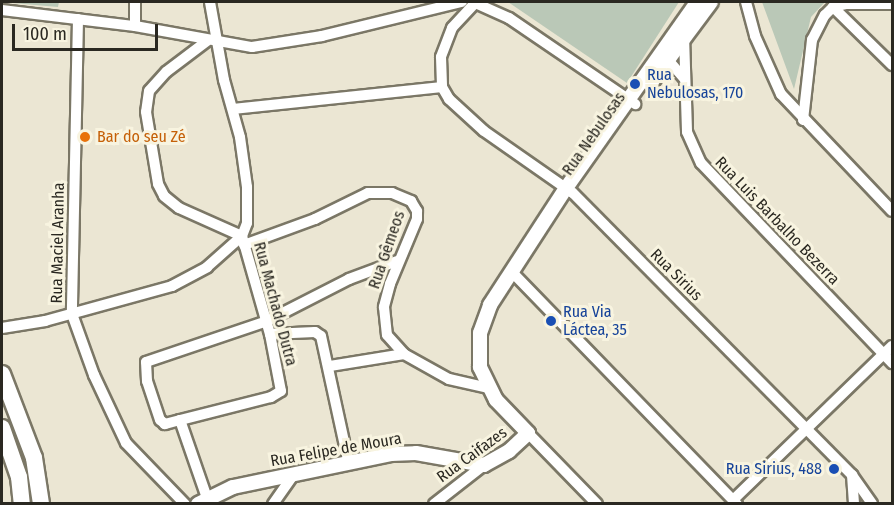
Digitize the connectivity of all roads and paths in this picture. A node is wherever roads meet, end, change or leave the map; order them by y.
1 (135, 2) edge
2 (210, 2) edge
3 (462, 2) edge
4 (475, 2) edge
5 (697, 2) edge
6 (711, 2) edge
7 (746, 2) edge
8 (892, 4) edge
9 (833, 7) junction
10 (2, 10) edge
11 (78, 19) junction
12 (135, 27) junction
13 (680, 31) junction
14 (212, 42) junction
15 (664, 55) junction
16 (892, 65) edge
17 (685, 79) junction
18 (442, 87) junction
19 (632, 101) junction
20 (233, 109) junction
21 (803, 120) junction
22 (569, 190) junction
23 (892, 211) edge
24 (243, 241) junction
25 (397, 261) junction
26 (514, 273) junction
27 (72, 314) junction
28 (267, 321) junction
29 (2, 328) edge
30 (270, 334) junction
31 (888, 350) edge
32 (404, 354) junction
33 (892, 363) edge
34 (330, 366) junction
35 (2, 374) edge
36 (489, 388) junction
37 (180, 420) junction
38 (2, 428) edge
39 (807, 429) junction
40 (528, 433) junction
41 (349, 464) junction
42 (484, 465) junction
43 (293, 475) junction
44 (852, 475) junction
45 (203, 501) edge
46 (735, 501) edge
47 (22, 504) edge
48 (41, 504) edge
49 (185, 504) edge
50 (273, 504) edge
51 (434, 504) edge
52 (597, 504) edge
53 (854, 504) edge
54 (872, 504) edge

1 - 12 street
2 - 14 street
3 - 14 street
4 - 18 street
4 - 19 street
5 - 13 street, Rua Nebulosas
6 - 13 street, Rua Nebulosas
7 - 21 street
8 - 9 street
9 - 16 street
9 - 21 street
10 - 11 street
11 - 12 street
11 - 27 street, Rua Maciel Aranha
12 - 14 street
13 - 15 street, Rua Nebulosas
13 - 17 street, Rua Luis Barbalho Bezerra
14 - 20 street
14 - 24 street, Rua Machado Dutra
15 - 17 street
15 - 19 street, Rua Nebulosas
17 - 31 street, Rua Luis Barbalho Bezerra
18 - 20 street
18 - 22 street, Rua Sirius
19 - 22 street, Rua Nebulosas
20 - 24 street
21 - 23 street
22 - 26 street, Rua Nebulosas
22 - 39 street, Rua Sirius
24 - 25 street, Rua Gêmeos
24 - 27 street
24 - 28 street, Rua Machado Dutra
25 - 28 street
25 - 32 street, Rua Gêmeos
26 - 36 street, Rua Nebulosas
26 - 46 street
27 - 29 street
27 - 49 street, Rua Maciel Aranha
28 - 30 street, Rua Machado Dutra
28 - 37 street
30 - 34 street
30 - 37 street, Rua Machado Dutra
31 - 33 street, Rua Luis Barbalho Bezerra
31 - 39 street
32 - 34 street
32 - 36 street, Rua Gêmeos
34 - 41 street
35 - 48 main road
36 - 40 street, Rua Nebulosas
37 - 45 street
38 - 47 main road
39 - 44 street, Rua Sirius
39 - 46 street
40 - 42 street, Rua Caifazes
40 - 52 street, Rua Nebulosas
41 - 42 street, Rua Felipe de Moura
41 - 43 street, Rua Felipe de Moura
42 - 51 street, Rua Caifazes
43 - 45 street, Rua Felipe de Moura
43 - 50 street
44 - 53 street
44 - 54 street, Rua Sirius

